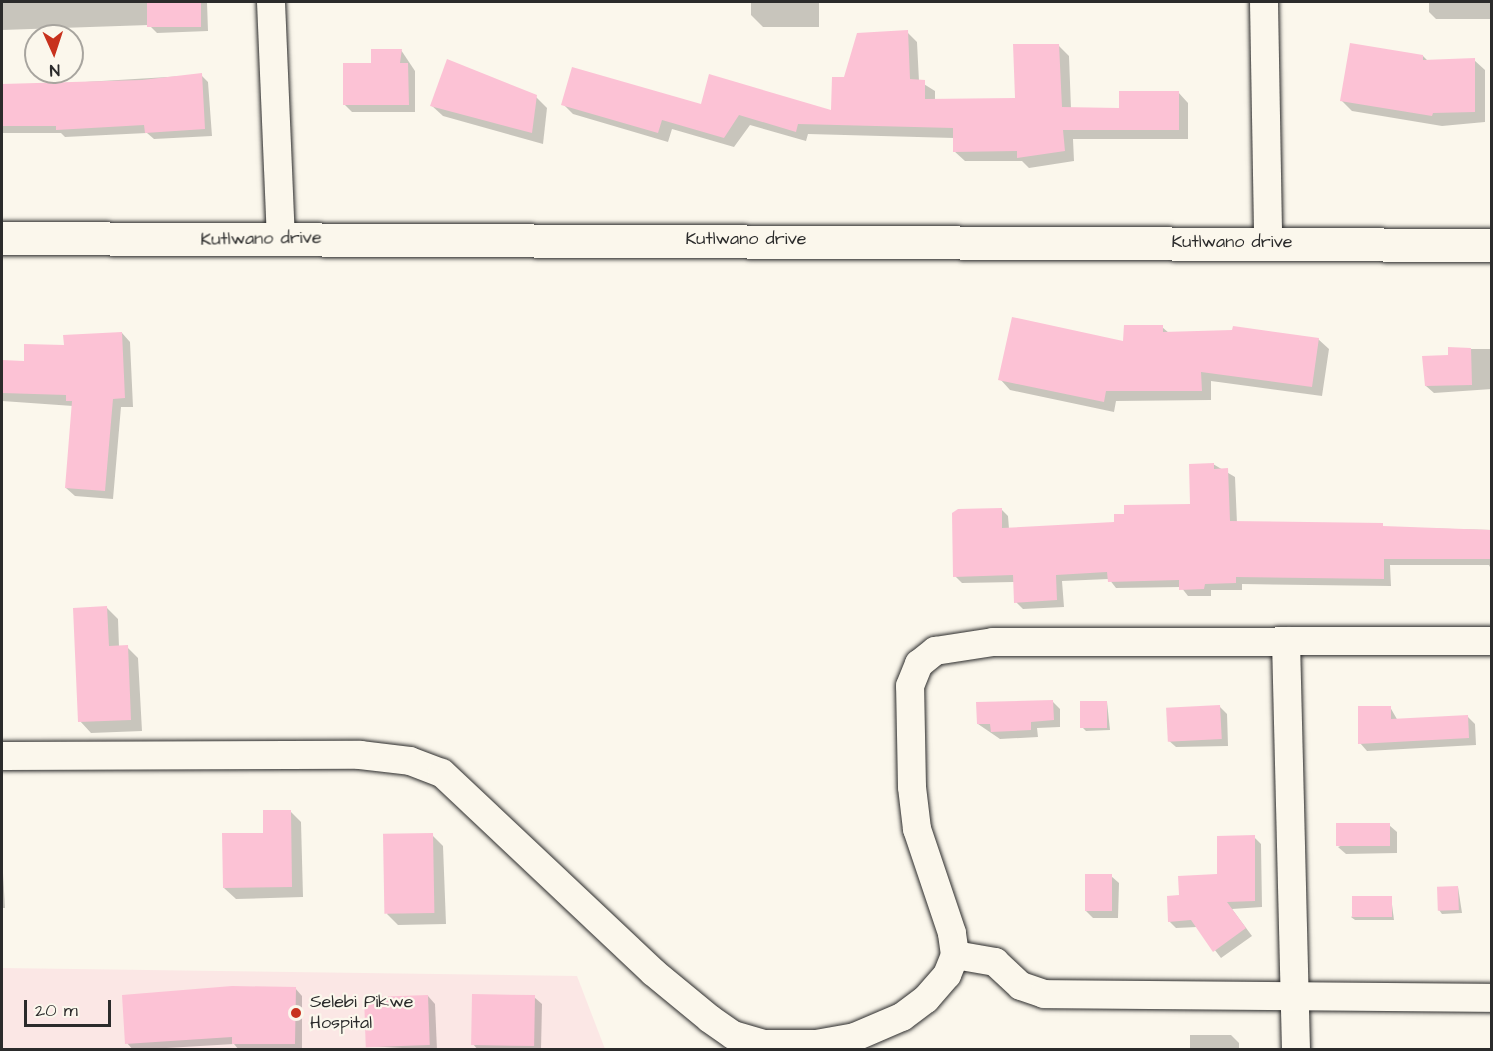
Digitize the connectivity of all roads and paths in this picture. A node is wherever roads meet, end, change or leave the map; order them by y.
1 (271, 2) edge
2 (1264, 2) edge
3 (2, 238) edge
4 (281, 239) junction
5 (1268, 242) junction
6 (1491, 245) edge
7 (1286, 641) junction
8 (1491, 641) edge
9 (2, 756) edge
10 (955, 955) junction
11 (1296, 994) junction
12 (1491, 998) edge
13 (1296, 1050) edge

1 - 4 street
2 - 5 street
3 - 4 street, Kutlwano drive
4 - 5 street, Kutlwano drive
5 - 6 street, Kutlwano drive
7 - 8 street
7 - 10 street
7 - 11 street
9 - 10 street
10 - 11 street
11 - 12 street
11 - 13 street

